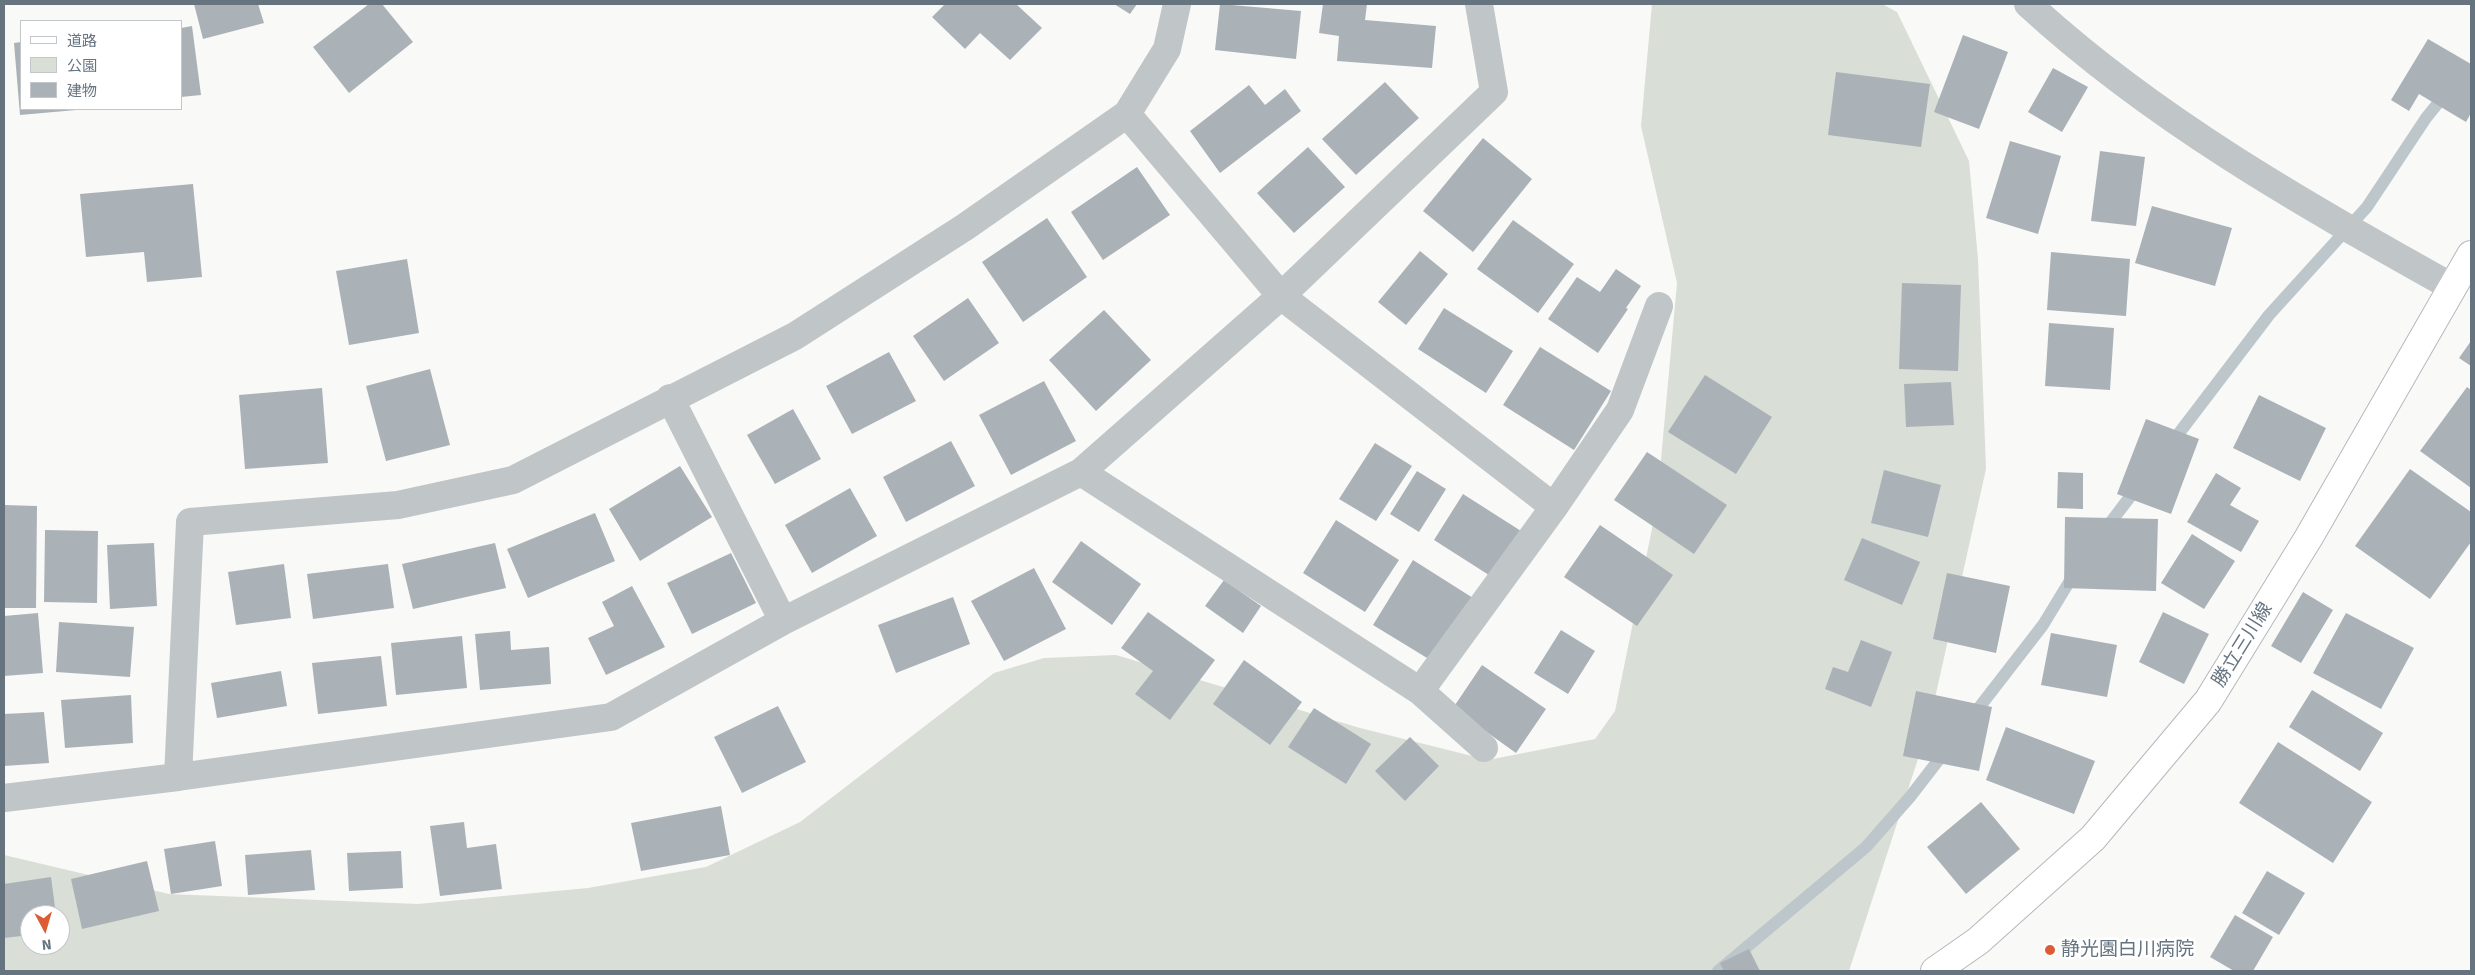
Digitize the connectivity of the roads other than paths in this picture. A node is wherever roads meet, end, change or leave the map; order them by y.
1 (1176, 4) edge
2 (1479, 4) edge
3 (2028, 4) edge
4 (1127, 114) junction
5 (2471, 255) edge
6 (2452, 287) junction
7 (1281, 296) junction
8 (1659, 306) dead end
9 (670, 398) junction
10 (1081, 472) junction
11 (1554, 507) junction
12 (783, 621) junction
13 (1420, 690) junction
14 (1484, 748) dead end
15 (178, 777) junction
16 (4, 798) edge
17 (1935, 971) edge

1 - 4 street
2 - 7 street
3 - 6 street
4 - 7 street
4 - 9 street
5 - 6 main road, 勝立三川線
6 - 17 main road, 勝立三川線
7 - 10 street
7 - 11 street
8 - 11 street
9 - 12 street
9 - 15 street
10 - 12 street
10 - 13 street
11 - 13 street
12 - 15 street
13 - 14 street
15 - 16 street

